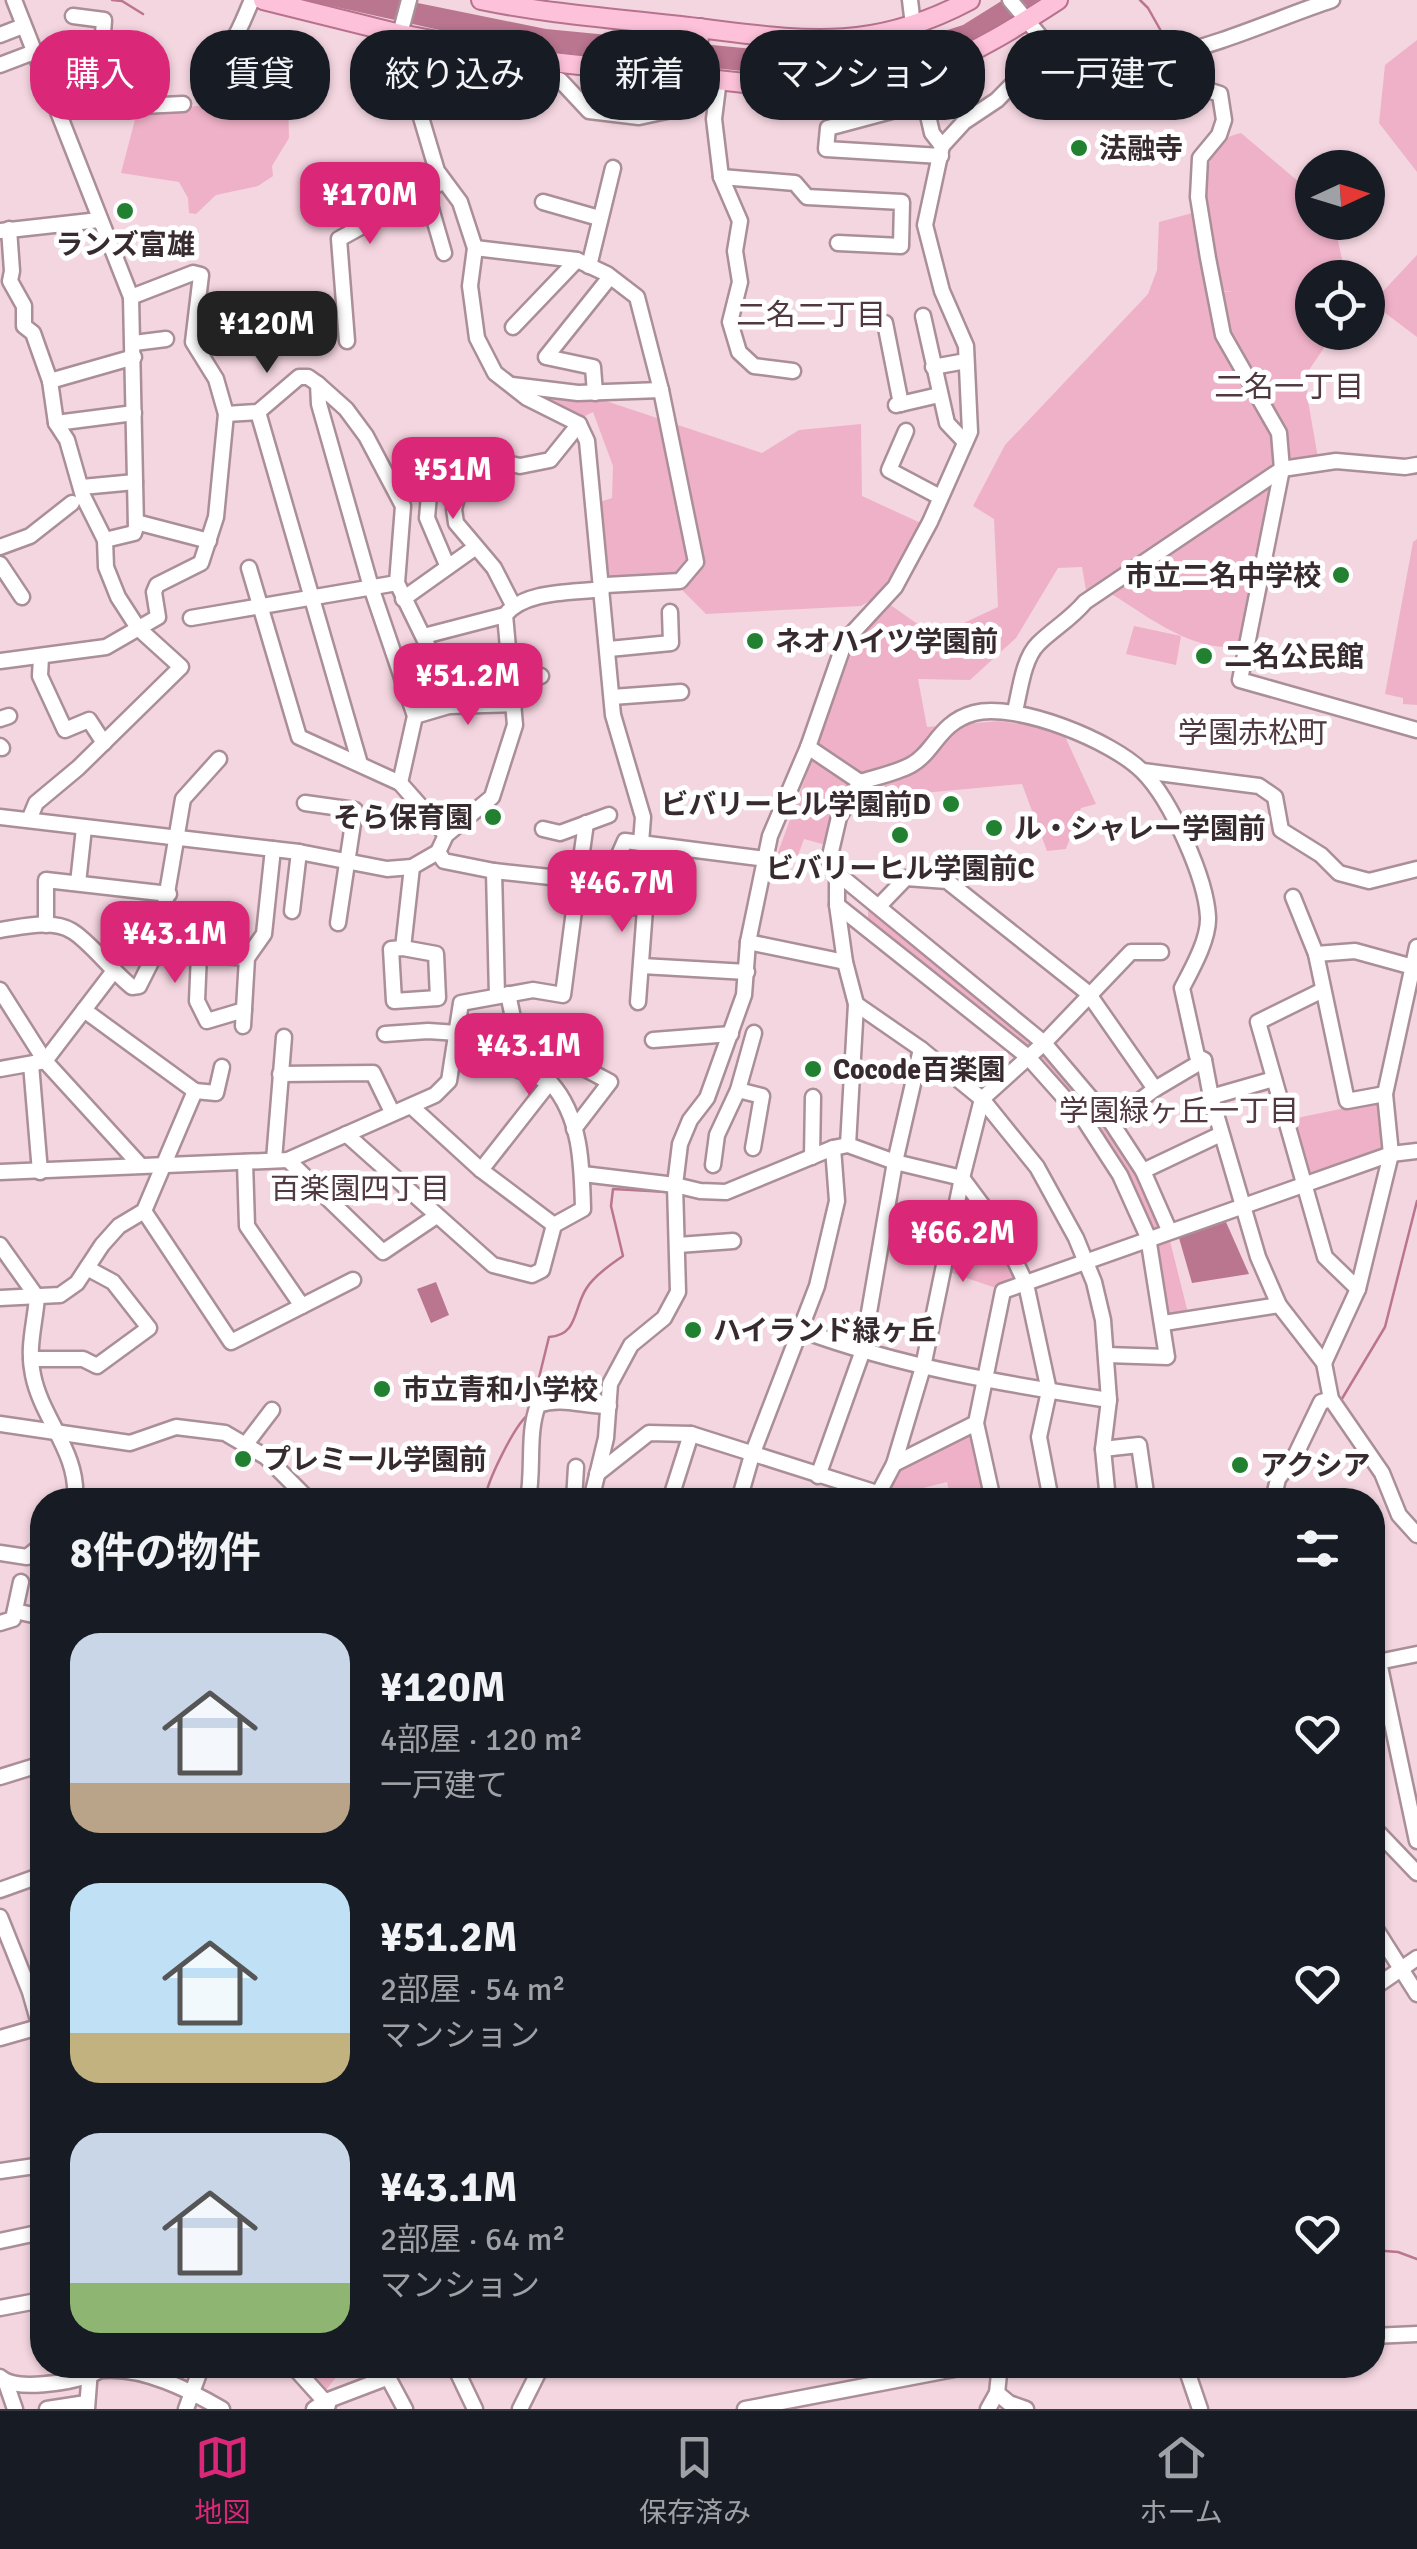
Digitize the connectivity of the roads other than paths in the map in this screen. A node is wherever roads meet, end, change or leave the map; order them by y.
1 (14, 0) edge
2 (252, 0) edge
3 (263, 0) edge
4 (409, 0) edge
5 (481, 0) edge
6 (910, 0) edge
7 (970, 0) edge
8 (1010, 0) edge
9 (1058, 0) edge
10 (1332, 0) edge
11 (73, 16) dead end
12 (1024, 19) junction
13 (23, 26) junction
14 (914, 26) junction
15 (402, 27) junction
16 (700, 28) joint
17 (103, 30) edge
18 (239, 30) edge
19 (402, 30) edge
20 (1034, 30) edge
21 (0, 35) edge
22 (1215, 40) edge
23 (30, 43) edge
24 (985, 44) edge
25 (30, 54) edge
26 (0, 65) edge
27 (580, 65) edge
28 (560, 80) edge
29 (1005, 92) edge
30 (1215, 92) edge
31 (580, 101) edge
32 (183, 104) dead end
33 (170, 105) edge
34 (61, 120) edge
35 (422, 120) edge
36 (714, 120) edge
37 (858, 120) edge
38 (929, 120) edge
39 (942, 151) junction
40 (613, 168) dead end
41 (721, 177) junction
42 (444, 180) junction
43 (426, 191) junction
44 (543, 202) dead end
45 (600, 218) junction
46 (99, 220) junction
47 (5, 230) edge
48 (838, 244) dead end
49 (476, 248) junction
50 (444, 253) dead end
51 (583, 263) junction
52 (610, 276) junction
53 (132, 297) junction
54 (923, 316) dead end
55 (885, 323) dead end
56 (513, 327) dead end
57 (166, 339) dead end
58 (347, 341) dead end
59 (134, 350) junction
60 (966, 362) junction
61 (933, 367) junction
62 (792, 371) dead end
63 (50, 380) junction
64 (318, 384) junction
65 (508, 384) junction
66 (661, 390) junction
67 (595, 394) junction
68 (939, 395) junction
69 (258, 412) junction
70 (134, 413) junction
71 (226, 414) junction
72 (56, 423) junction
73 (579, 424) junction
74 (906, 432) dead end
75 (965, 442) junction
76 (1417, 464) edge
77 (1282, 469) junction
78 (135, 482) junction
79 (461, 482) junction
80 (405, 483) dead end
81 (430, 484) junction
82 (82, 487) junction
83 (940, 497) junction
84 (72, 503) dead end
85 (136, 522) junction
86 (104, 540) junction
87 (209, 541) junction
88 (0, 546) edge
89 (476, 547) junction
90 (0, 564) edge
91 (447, 565) junction
92 (248, 568) dead end
93 (398, 583) junction
94 (371, 587) junction
95 (602, 589) junction
96 (22, 597) dead end
97 (312, 597) junction
98 (402, 599) junction
99 (258, 606) junction
100 (509, 610) junction
101 (670, 612) dead end
102 (191, 618) dead end
103 (138, 628) junction
104 (424, 636) junction
105 (609, 650) junction
106 (41, 657) junction
107 (0, 661) edge
108 (541, 676) dead end
109 (512, 680) junction
110 (681, 692) dead end
111 (612, 698) junction
112 (515, 704) junction
113 (450, 706) junction
114 (1015, 711) junction
115 (415, 716) junction
116 (1417, 730) edge
117 (104, 743) junction
118 (808, 747) junction
119 (219, 759) dead end
120 (360, 764) junction
121 (1143, 771) junction
122 (400, 782) junction
123 (860, 782) junction
124 (305, 803) dead end
125 (609, 814) dead end
126 (0, 817) edge
127 (30, 820) junction
128 (586, 823) junction
129 (84, 828) junction
130 (543, 829) dead end
131 (446, 834) junction
132 (174, 836) junction
133 (641, 843) junction
134 (274, 849) junction
135 (299, 852) junction
136 (438, 852) junction
137 (766, 859) junction
138 (349, 860) junction
139 (412, 867) junction
140 (1417, 869) edge
141 (494, 871) junction
142 (836, 874) junction
143 (578, 880) junction
144 (78, 882) junction
145 (606, 884) junction
146 (169, 894) junction
147 (1293, 897) dead end
148 (836, 905) junction
149 (879, 906) junction
150 (292, 911) dead end
151 (338, 922) dead end
152 (46, 924) junction
153 (0, 930) edge
154 (748, 942) junction
155 (1417, 947) edge
156 (402, 948) junction
157 (1162, 952) dead end
158 (1316, 954) junction
159 (247, 958) junction
160 (845, 962) junction
161 (642, 966) junction
162 (1413, 967) junction
163 (112, 972) junction
164 (748, 972) junction
165 (0, 990) edge
166 (1324, 990) junction
167 (1088, 994) junction
168 (503, 995) junction
169 (638, 1002) dead end
170 (856, 1004) junction
171 (84, 1010) junction
172 (244, 1010) junction
173 (243, 1026) dead end
174 (754, 1033) dead end
175 (385, 1034) dead end
176 (731, 1034) junction
177 (284, 1037) dead end
178 (457, 1040) junction
179 (652, 1040) dead end
180 (1044, 1042) junction
181 (921, 1049) junction
182 (1028, 1057) junction
183 (1204, 1060) junction
184 (38, 1063) junction
185 (222, 1067) dead end
186 (0, 1069) edge
187 (280, 1074) junction
188 (1274, 1078) junction
189 (550, 1082) junction
190 (1156, 1089) junction
191 (738, 1090) junction
192 (195, 1091) junction
193 (1385, 1094) junction
194 (1210, 1097) junction
195 (708, 1098) junction
196 (813, 1098) dead end
197 (982, 1099) junction
198 (411, 1106) junction
199 (730, 1106) junction
200 (392, 1112) junction
201 (1110, 1122) junction
202 (574, 1130) junction
203 (346, 1134) junction
204 (1221, 1134) junction
205 (841, 1147) junction
206 (754, 1148) dead end
207 (1417, 1151) edge
208 (1391, 1154) junction
209 (812, 1157) junction
210 (281, 1160) junction
211 (244, 1162) junction
212 (895, 1162) junction
213 (713, 1164) dead end
214 (140, 1165) junction
215 (165, 1165) junction
216 (481, 1170) junction
217 (1144, 1171) junction
218 (0, 1172) edge
219 (40, 1172) junction
220 (582, 1174) junction
221 (962, 1178) junction
222 (675, 1185) junction
223 (1304, 1186) junction
224 (1244, 1204) junction
225 (144, 1211) junction
226 (436, 1216) junction
227 (554, 1225) junction
228 (1169, 1230) junction
229 (1148, 1238) junction
230 (733, 1241) dead end
231 (0, 1245) edge
232 (678, 1245) junction
233 (1086, 1262) junction
234 (87, 1268) junction
235 (354, 1280) dead end
236 (1026, 1284) junction
237 (1358, 1289) junction
238 (37, 1297) junction
239 (0, 1298) edge
240 (1279, 1305) junction
241 (302, 1306) junction
242 (1164, 1323) junction
243 (801, 1330) junction
244 (862, 1353) junction
245 (1107, 1355) junction
246 (31, 1359) junction
247 (1324, 1363) junction
248 (923, 1367) junction
249 (985, 1378) junction
250 (1049, 1391) junction
251 (1331, 1399) junction
252 (1109, 1400) junction
253 (609, 1406) junction
254 (272, 1410) dead end
255 (0, 1424) edge
256 (976, 1424) junction
257 (56, 1430) junction
258 (690, 1434) junction
259 (246, 1444) junction
260 (1103, 1449) junction
261 (752, 1455) junction
262 (894, 1464) junction
263 (576, 1467) dead end
264 (596, 1474) junction
265 (818, 1476) junction
266 (74, 1488) edge
267 (297, 1488) edge
268 (530, 1488) edge
269 (575, 1488) edge
270 (593, 1488) edge
271 (674, 1488) edge
272 (743, 1488) edge
273 (851, 1488) edge
274 (881, 1488) edge
275 (989, 1488) edge
276 (1049, 1488) edge
277 (1107, 1488) edge
278 (1145, 1488) edge
279 (1276, 1488) edge
280 (1417, 1535) edge
281 (0, 1553) edge
282 (30, 1554) edge
283 (21, 1582) dead end
284 (14, 1611) junction
285 (30, 1615) edge
286 (0, 1623) edge
287 (1417, 1654) edge
288 (1385, 1660) edge
289 (1385, 1701) edge
290 (30, 1767) edge
291 (0, 1776) edge
292 (1385, 1840) edge
293 (1417, 1841) edge
294 (1417, 1873) edge
295 (30, 1879) edge
296 (0, 1890) edge
297 (0, 1918) edge
298 (1385, 1938) edge
299 (1407, 1963) edge
300 (1385, 1979) edge
301 (1417, 1994) edge
302 (30, 1997) edge
303 (30, 2032) edge
304 (0, 2038) edge
305 (30, 2167) edge
306 (0, 2169) edge
307 (30, 2235) edge
308 (0, 2241) edge
309 (30, 2302) edge
310 (0, 2308) edge
311 (1417, 2323) edge
312 (1412, 2332) edge
313 (1385, 2335) edge
314 (60, 2378) edge
315 (89, 2378) edge
316 (153, 2378) edge
317 (197, 2378) edge
318 (302, 2378) edge
319 (375, 2378) edge
320 (391, 2378) edge
321 (460, 2378) edge
322 (533, 2378) edge
323 (908, 2378) edge
324 (999, 2378) edge
325 (1189, 2378) edge
326 (3, 2380) edge
327 (194, 2388) junction
328 (997, 2392) junction
329 (86, 2406) edge
330 (323, 2406) edge
331 (15, 2409) edge
332 (47, 2409) edge
333 (186, 2409) edge
334 (222, 2409) edge
335 (232, 2409) edge
336 (406, 2409) edge
337 (475, 2409) edge
338 (520, 2409) edge
339 (745, 2409) edge
340 (988, 2409) edge
341 (1026, 2409) edge
342 (1200, 2409) edge

1 - 13 street
2 - 18 street
3 - 15 main road
4 - 15 street
5 - 16 main road
6 - 14 street
7 - 14 main road
8 - 12 street
9 - 12 main road
10 - 22 street
11 - 17 street
12 - 20 street
12 - 24 main road
13 - 21 street
13 - 23 street
14 - 16 main road
15 - 19 street
15 - 27 main road
25 - 26 street
28 - 31 street
29 - 39 street
30 - 77 street
32 - 33 street
34 - 46 street
35 - 42 street
36 - 41 street
37 - 39 street
38 - 39 street
39 - 60 street
40 - 45 street
41 - 48 street
41 - 62 street
42 - 43 street
42 - 49 street
43 - 50 street
43 - 58 street
44 - 45 street
45 - 51 street
46 - 47 street
46 - 53 street
47 - 63 street
49 - 51 street
49 - 65 street
51 - 52 street
51 - 56 street
52 - 66 street
52 - 67 street
53 - 59 street
53 - 71 street
54 - 61 street
55 - 68 street
57 - 59 street
59 - 63 street
59 - 70 street
60 - 61 street
60 - 75 street
61 - 68 street
63 - 72 street
64 - 69 street
64 - 93 street
64 - 94 street
65 - 67 street
65 - 73 street
66 - 67 street
66 - 95 street
68 - 75 street
69 - 71 street
69 - 97 street
70 - 72 street
70 - 78 street
71 - 87 street
72 - 82 street
73 - 79 street
73 - 95 street
74 - 83 street
75 - 83 street
76 - 77 street
77 - 114 street
77 - 116 street
78 - 82 street
78 - 85 street
79 - 81 street
79 - 89 street
80 - 81 street
81 - 91 street
82 - 86 street
83 - 118 street
84 - 88 street
85 - 86 street
85 - 87 street
86 - 103 street
87 - 103 street
89 - 91 street
89 - 100 street
90 - 96 street
91 - 98 street
92 - 99 street
93 - 94 street
93 - 98 street
94 - 97 street
94 - 115 street
95 - 100 street
95 - 105 street
97 - 99 street
97 - 120 street
98 - 104 street
99 - 102 street
99 - 120 street
100 - 104 street
100 - 109 street
101 - 105 street
103 - 106 street
103 - 117 street
104 - 113 street
105 - 111 street
106 - 107 street
106 - 117 street
108 - 109 street
109 - 112 street
110 - 111 street
111 - 133 street
112 - 113 street
112 - 131 street
113 - 115 street
114 - 121 street
114 - 123 street
115 - 122 street
117 - 127 street
118 - 123 street
118 - 137 street
119 - 132 street
120 - 122 street
121 - 140 street
121 - 183 street
122 - 131 street
123 - 142 street
124 - 138 street
125 - 128 street
126 - 127 street
127 - 129 street
128 - 130 street
128 - 143 street
129 - 132 street
129 - 144 street
131 - 136 street
132 - 134 street
132 - 146 street
133 - 137 street
133 - 145 street
134 - 135 street
134 - 159 street
135 - 138 street
135 - 150 street
136 - 139 street
136 - 141 street
137 - 154 street
138 - 139 street
138 - 151 street
139 - 156 street
141 - 143 street
141 - 168 street
142 - 148 street
142 - 149 street
143 - 145 street
143 - 168 street
144 - 146 street
144 - 152 street
145 - 161 street
146 - 163 street
147 - 158 street
148 - 160 street
148 - 182 street
149 - 167 street
149 - 180 street
152 - 153 street
152 - 163 street
154 - 160 street
154 - 164 street
155 - 162 street
156 - 156 street
157 - 167 street
158 - 162 street
158 - 166 street
159 - 172 street
159 - 172 street
160 - 170 street
161 - 164 street
161 - 169 street
162 - 193 street
163 - 171 street
164 - 176 street
165 - 184 street
166 - 188 street
166 - 193 street
167 - 180 street
167 - 190 street
168 - 178 street
168 - 202 street
170 - 181 street
170 - 205 street
171 - 184 street
171 - 192 street
172 - 173 street
174 - 191 street
175 - 178 street
176 - 179 street
176 - 195 street
177 - 187 street
178 - 189 street
178 - 198 street
180 - 182 street
180 - 201 street
181 - 197 street
181 - 212 street
182 - 197 street
182 - 229 street
183 - 190 street
183 - 194 street
184 - 186 street
184 - 214 street
184 - 219 street
185 - 192 street
187 - 200 street
187 - 210 street
188 - 194 street
188 - 223 street
189 - 202 street
189 - 216 street
190 - 201 street
191 - 199 street
191 - 206 street
192 - 215 street
193 - 208 street
194 - 204 street
195 - 199 street
195 - 222 street
196 - 209 street
197 - 221 street
197 - 233 street
198 - 200 street
198 - 216 street
199 - 213 street
200 - 203 street
201 - 217 street
202 - 220 street
203 - 210 street
203 - 226 street
204 - 217 street
204 - 224 street
205 - 209 street
205 - 212 street
205 - 243 street
207 - 208 street
208 - 223 street
208 - 237 street
209 - 222 street
210 - 211 street
210 - 226 street
211 - 215 street
211 - 241 street
212 - 221 street
212 - 244 street
214 - 215 street
214 - 219 street
215 - 225 street
216 - 227 street
217 - 228 street
218 - 219 street
220 - 222 street
220 - 227 street
221 - 236 street
221 - 248 street
222 - 232 street
223 - 224 street
223 - 237 street
224 - 228 street
224 - 240 street
225 - 234 street
225 - 241 street
226 - 227 street
228 - 229 street
229 - 233 street
229 - 242 street
230 - 232 street
231 - 238 street
232 - 253 street
233 - 236 street
233 - 245 street
234 - 238 street
234 - 246 street
235 - 241 street
236 - 249 street
236 - 250 street
237 - 247 street
238 - 239 street
238 - 246 street
240 - 242 street
240 - 247 street
242 - 245 street
243 - 244 street
243 - 261 street
244 - 248 street
244 - 265 street
245 - 252 street
246 - 257 street
247 - 251 street
248 - 249 street
248 - 262 street
249 - 250 street
249 - 256 street
250 - 252 street
250 - 276 street
251 - 279 street
251 - 280 street
252 - 260 street
253 - 264 street
253 - 268 street
254 - 259 street
255 - 257 street
256 - 262 street
256 - 275 street
257 - 259 street
257 - 266 street
258 - 261 street
258 - 264 street
258 - 271 street
259 - 267 street
260 - 277 street
260 - 278 street
261 - 265 street
261 - 272 street
262 - 274 street
263 - 269 street
264 - 270 street
265 - 273 street
281 - 282 street
283 - 284 street
284 - 285 street
284 - 286 street
287 - 288 street
289 - 293 street
290 - 291 street
292 - 294 street
295 - 296 street
297 - 302 street
298 - 299 street
299 - 300 street
299 - 301 street
303 - 304 street
305 - 306 street
307 - 308 street
309 - 310 street
311 - 312 street
312 - 313 street
314 - 326 street
315 - 329 street
316 - 327 street
317 - 327 street
318 - 330 street
319 - 330 street
320 - 336 street
321 - 337 street
322 - 338 street
323 - 339 street
324 - 328 street
325 - 342 street
326 - 331 street
327 - 333 street
327 - 334 street
327 - 335 street
328 - 340 street
328 - 341 street
329 - 332 street

